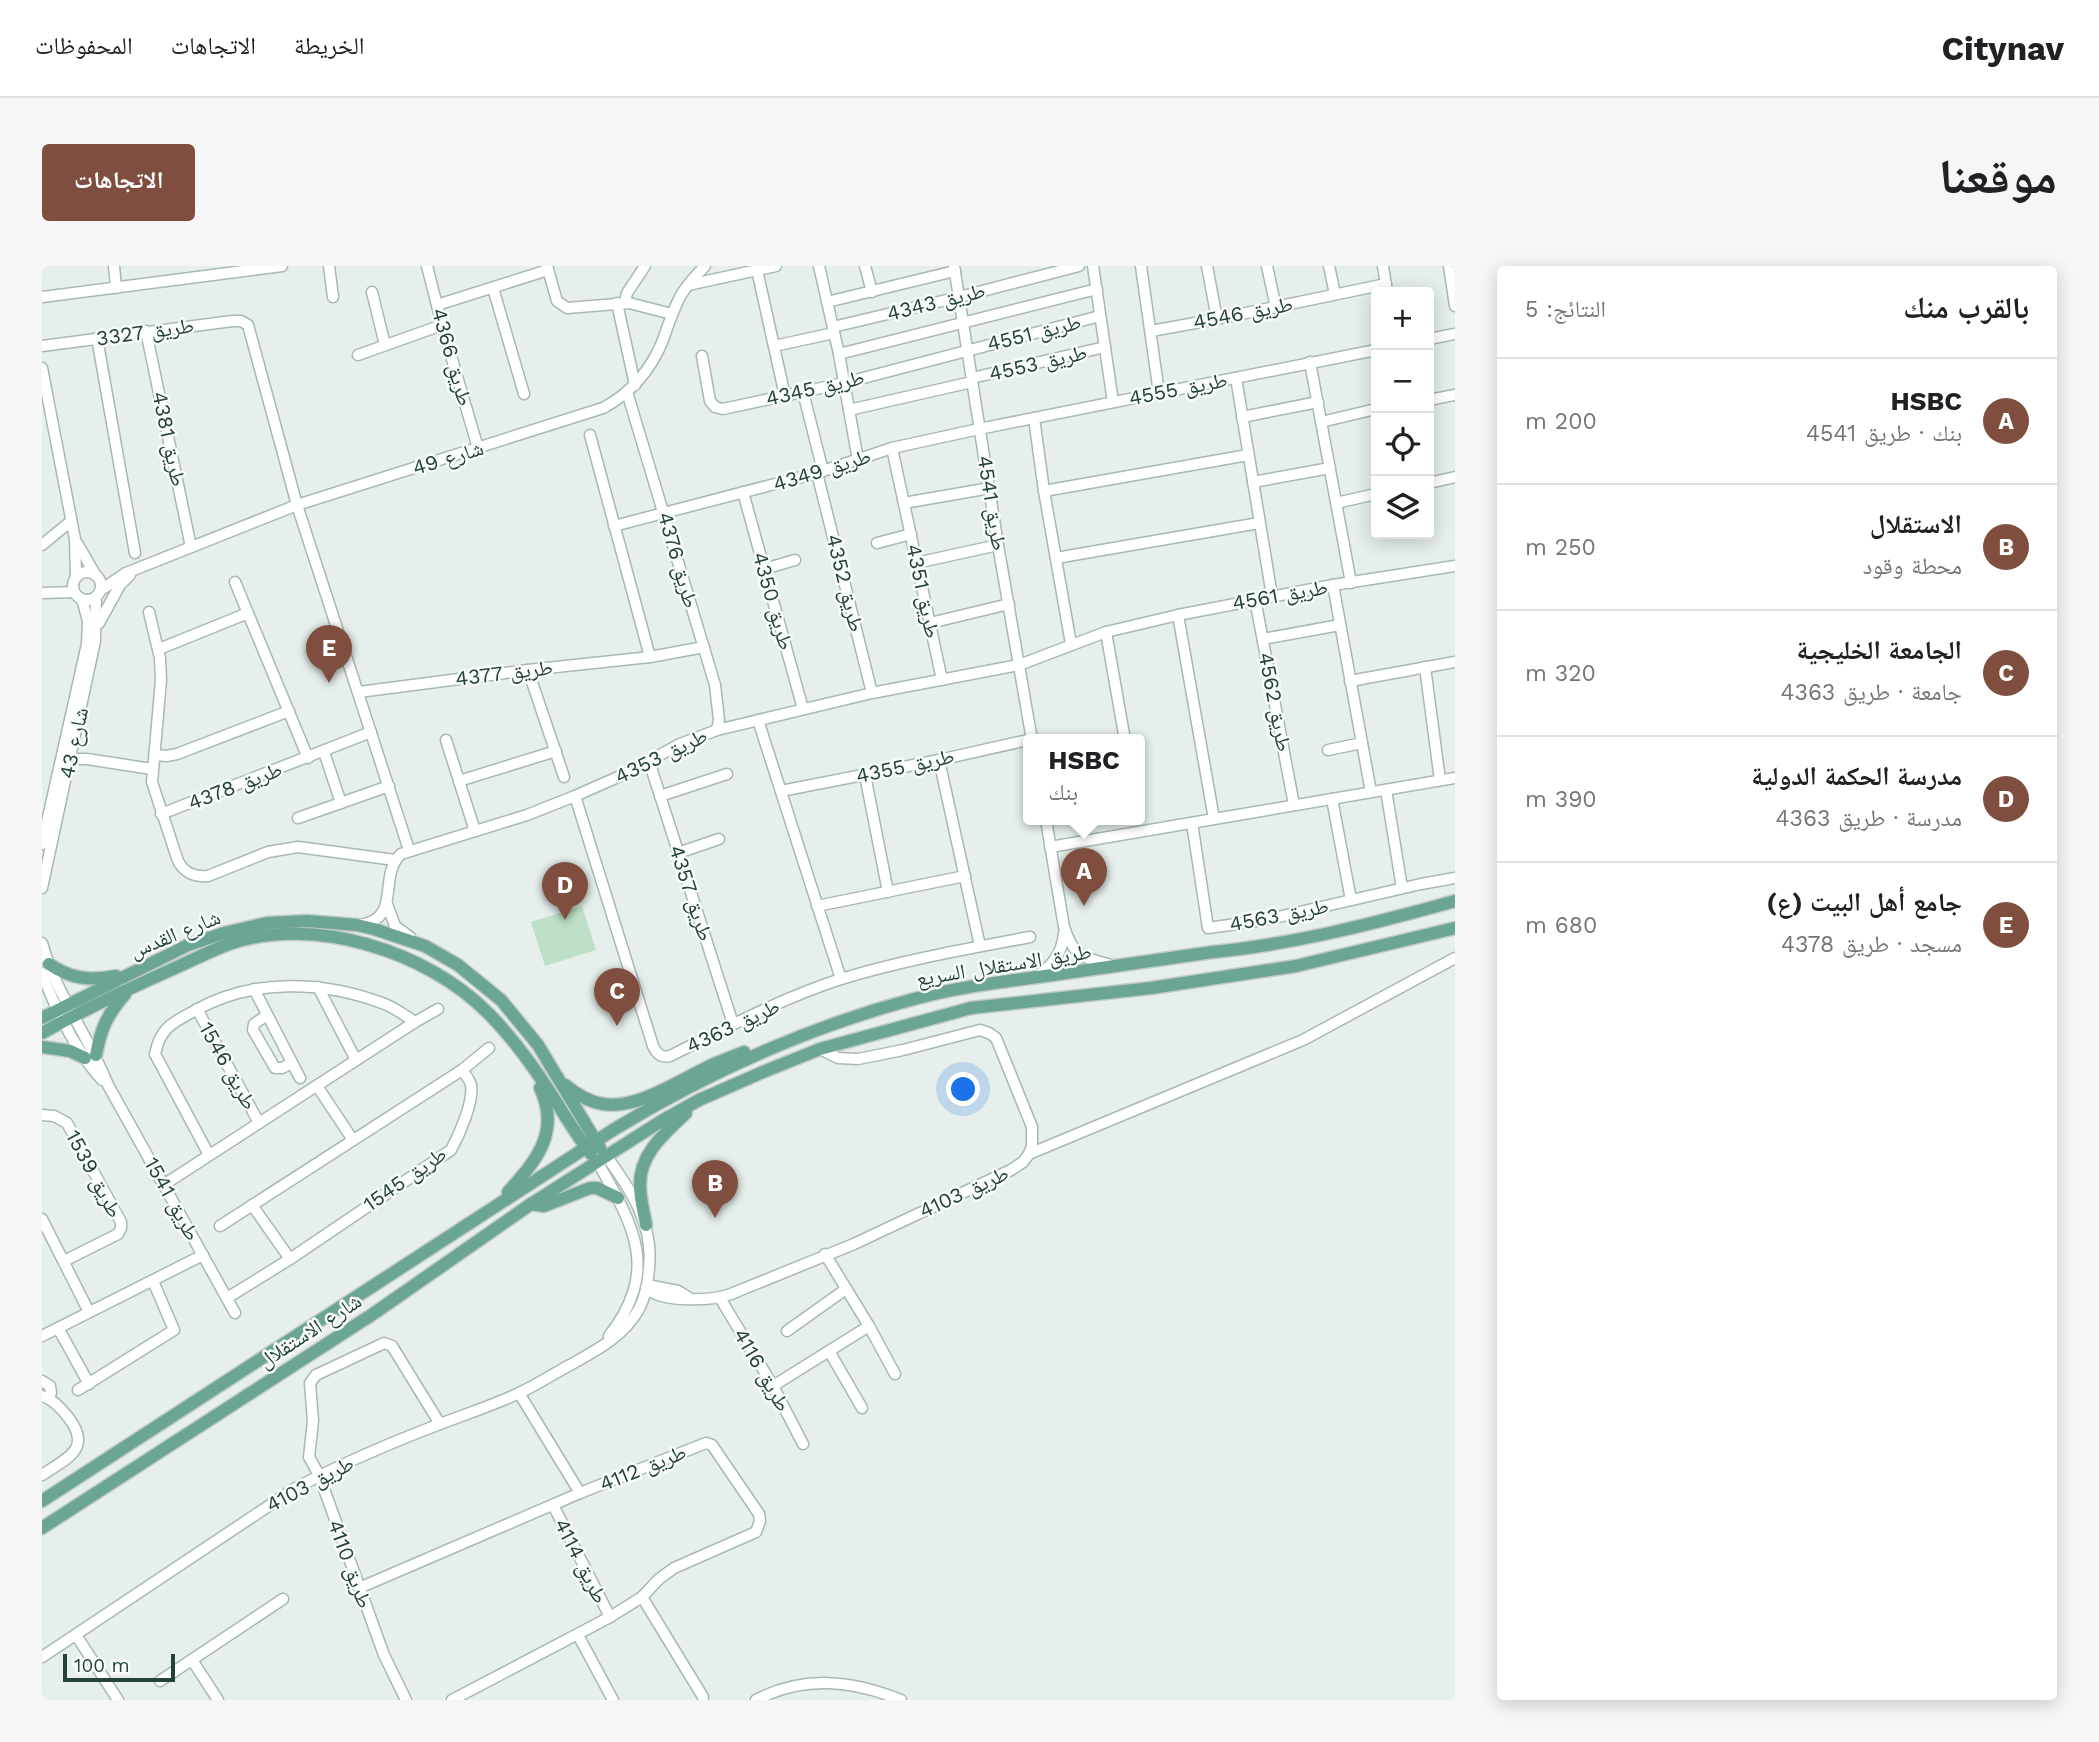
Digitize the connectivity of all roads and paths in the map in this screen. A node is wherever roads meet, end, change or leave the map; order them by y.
1 (114, 266) edge
2 (282, 266) edge
3 (329, 266) edge
4 (427, 266) edge
5 (645, 266) edge
6 (705, 266) edge
7 (776, 266) edge
8 (819, 266) edge
9 (865, 266) edge
10 (1079, 266) edge
11 (1093, 266) edge
12 (1141, 266) edge
13 (1207, 266) edge
14 (1267, 266) edge
15 (1329, 266) edge
16 (1383, 266) edge
17 (1449, 266) edge
18 (547, 268) edge
19 (246, 269) edge
20 (955, 269) edge
21 (757, 270) junction
22 (688, 285) junction
23 (1386, 287) edge
24 (116, 288) junction
25 (493, 288) junction
26 (1097, 289) junction
27 (1371, 290) edge
28 (372, 292) dead end
29 (872, 292) junction
30 (1335, 294) junction
31 (42, 297) edge
32 (333, 297) dead end
33 (959, 297) junction
34 (827, 302) junction
35 (621, 303) junction
36 (437, 305) junction
37 (1455, 306) edge
38 (1276, 308) junction
39 (672, 314) junction
40 (1100, 316) junction
41 (1217, 319) junction
42 (963, 322) junction
43 (442, 325) junction
44 (833, 330) junction
45 (146, 331) junction
46 (1151, 331) junction
47 (1455, 334) edge
48 (97, 338) junction
49 (1434, 338) edge
50 (385, 345) junction
51 (42, 346) edge
52 (774, 346) junction
53 (1105, 347) junction
54 (967, 350) junction
55 (1371, 351) edge
56 (839, 354) junction
57 (358, 355) dead end
58 (702, 356) dead end
59 (1310, 362) junction
60 (42, 368) edge
61 (1236, 378) junction
62 (972, 380) junction
63 (844, 383) junction
64 (631, 388) junction
65 (803, 392) junction
66 (1160, 393) junction
67 (524, 394) dead end
68 (1455, 395) edge
69 (785, 396) junction
70 (1434, 399) edge
71 (1112, 402) junction
72 (1318, 402) junction
73 (849, 410) junction
74 (1371, 410) edge
75 (1242, 417) junction
76 (1034, 418) junction
77 (1321, 422) junction
78 (979, 429) junction
79 (590, 436) dead end
80 (478, 448) junction
81 (892, 449) junction
82 (1248, 455) junction
83 (858, 460) junction
84 (1330, 468) junction
85 (820, 472) junction
86 (1455, 477) edge
87 (1434, 481) edge
88 (1253, 482) junction
89 (990, 488) junction
90 (1044, 491) junction
91 (743, 492) junction
92 (1371, 495) edge
93 (904, 503) junction
94 (1336, 503) junction
95 (297, 505) junction
96 (665, 513) junction
97 (71, 521) junction
98 (1259, 523) junction
99 (614, 526) junction
100 (911, 534) junction
101 (75, 539) junction
102 (877, 543) dead end
103 (42, 545) edge
104 (998, 545) junction
105 (191, 547) junction
106 (135, 553) dead end
107 (1056, 558) junction
108 (795, 560) dead end
109 (916, 562) junction
110 (1455, 566) edge
111 (764, 569) junction
112 (131, 571) junction
113 (96, 575) junction
114 (75, 577) junction
115 (235, 582) dead end
116 (1351, 583) junction
117 (1333, 585) junction
118 (46, 592) edge
119 (98, 593) junction
120 (78, 596) junction
121 (1272, 596) junction
122 (1255, 599) junction
123 (1009, 604) junction
124 (149, 612) dead end
125 (248, 613) junction
126 (1178, 615) junction
127 (930, 623) junction
128 (1340, 625) junction
129 (96, 629) junction
130 (1106, 632) junction
131 (1263, 639) junction
132 (1071, 644) junction
133 (704, 647) junction
134 (159, 649) junction
135 (650, 657) junction
136 (1455, 662) edge
137 (1019, 665) junction
138 (1425, 667) junction
139 (528, 670) junction
140 (942, 680) junction
141 (1350, 681) junction
142 (359, 692) junction
143 (872, 693) junction
144 (803, 709) junction
145 (289, 711) junction
146 (758, 720) junction
147 (717, 730) junction
148 (371, 732) junction
149 (1029, 734) edge
150 (1124, 734) edge
151 (446, 740) dead end
152 (1023, 742) edge
153 (1362, 743) junction
154 (1328, 750) dead end
155 (556, 751) junction
156 (324, 752) junction
157 (155, 755) junction
158 (308, 758) junction
159 (71, 759) junction
160 (939, 760) junction
161 (649, 761) junction
162 (152, 769) junction
163 (727, 774) dead end
164 (864, 775) junction
165 (564, 777) dead end
166 (1455, 778) edge
167 (459, 780) junction
168 (1440, 780) junction
169 (389, 786) junction
170 (1386, 789) junction
171 (781, 790) junction
172 (1371, 792) junction
173 (575, 796) junction
174 (660, 796) junction
175 (1332, 799) junction
176 (341, 803) junction
177 (1294, 805) junction
178 (162, 814) junction
179 (298, 818) dead end
180 (1214, 819) junction
181 (45, 820) edge
182 (1192, 822) junction
183 (1046, 825) edge
184 (1140, 826) edge
185 (475, 831) junction
186 (719, 839) dead end
187 (42, 844) edge
188 (1050, 847) junction
189 (409, 850) junction
190 (678, 853) junction
191 (395, 860) junction
192 (965, 876) junction
193 (1455, 878) edge
194 (42, 888) edge
195 (1402, 888) junction
196 (888, 892) junction
197 (1351, 900) junction
198 (1455, 901) edge
199 (387, 904) junction
200 (817, 906) junction
201 (357, 925) junction
202 (1064, 927) junction
203 (1455, 928) edge
204 (1030, 937) dead end
205 (42, 943) edge
206 (425, 946) junction
207 (980, 946) junction
208 (1455, 958) edge
209 (1114, 966) junction
210 (45, 968) edge
211 (130, 974) junction
212 (1035, 977) junction
213 (841, 979) junction
214 (317, 987) junction
215 (129, 989) junction
216 (254, 989) junction
217 (635, 991) junction
218 (615, 996) dead end
219 (197, 1009) junction
220 (438, 1009) dead end
221 (66, 1013) junction
222 (267, 1016) junction
223 (42, 1018) edge
224 (415, 1022) junction
225 (733, 1024) junction
226 (42, 1033) edge
227 (42, 1047) edge
228 (489, 1048) dead end
229 (820, 1049) junction
230 (765, 1050) junction
231 (525, 1056) junction
232 (90, 1057) junction
233 (356, 1060) junction
234 (292, 1063) junction
235 (462, 1070) junction
236 (557, 1077) junction
237 (300, 1078) dead end
238 (317, 1086) junction
239 (699, 1100) junction
240 (42, 1115) edge
241 (259, 1123) junction
242 (353, 1140) junction
243 (590, 1145) junction
244 (1028, 1154) junction
245 (209, 1155) junction
246 (602, 1160) junction
247 (165, 1184) junction
248 (618, 1198) junction
249 (499, 1204) junction
250 (531, 1204) junction
251 (252, 1205) junction
252 (42, 1219) edge
253 (646, 1225) junction
254 (220, 1226) dead end
255 (825, 1254) junction
256 (203, 1255) junction
257 (638, 1258) junction
258 (290, 1259) junction
259 (64, 1261) junction
260 (153, 1281) junction
261 (646, 1288) junction
262 (846, 1289) junction
263 (227, 1298) junction
264 (632, 1298) junction
265 (720, 1298) junction
266 (89, 1312) junction
267 (235, 1314) dead end
268 (869, 1326) junction
269 (58, 1328) junction
270 (787, 1331) dead end
271 (42, 1336) edge
272 (598, 1349) junction
273 (829, 1351) junction
274 (895, 1374) dead end
275 (42, 1381) edge
276 (89, 1384) junction
277 (773, 1386) junction
278 (78, 1390) dead end
279 (519, 1393) junction
280 (46, 1397) edge
281 (862, 1408) dead end
282 (440, 1424) junction
283 (803, 1444) dead end
284 (42, 1475) edge
285 (319, 1475) junction
286 (580, 1493) junction
287 (42, 1501) edge
288 (553, 1505) junction
289 (42, 1528) edge
290 (359, 1588) junction
291 (642, 1597) junction
292 (283, 1599) dead end
293 (610, 1617) junction
294 (76, 1635) junction
295 (578, 1635) junction
296 (42, 1657) edge
297 (192, 1660) junction
298 (160, 1681) dead end
299 (703, 1697) dead end
300 (118, 1700) edge
301 (218, 1700) edge
302 (406, 1700) edge
303 (452, 1700) edge
304 (613, 1700) edge
305 (756, 1700) edge
306 (901, 1700) edge

1 - 24 street
2 - 19 street
3 - 32 street
4 - 36 street, طريق 4366
5 - 35 street
6 - 22 street, شارع 49
7 - 21 street
8 - 34 street
9 - 29 street
10 - 33 street, طريق 4343
11 - 26 street
12 - 46 street
13 - 41 street
14 - 38 street
15 - 30 street
16 - 23 street
17 - 37 street
18 - 25 street
18 - 35 street
19 - 24 street
20 - 29 street
20 - 33 street, طريق 4541
21 - 22 street
21 - 52 street
22 - 39 street, شارع 49
24 - 31 street
25 - 36 street
25 - 67 street
26 - 40 street
26 - 42 street, طريق 4551
27 - 30 street, طريق 4546
28 - 50 street
29 - 34 street
30 - 38 street, طريق 4546
33 - 42 street, طريق 4541
33 - 44 street, طريق 4343
34 - 44 street
35 - 39 street
35 - 64 street, طريق 4376
36 - 43 street, طريق 4366
38 - 41 street, طريق 4546
39 - 64 street, شارع 49
40 - 53 street
40 - 54 street, طريق 4551
41 - 46 street, طريق 4546
42 - 54 street, طريق 4541
42 - 56 street, طريق 4343
43 - 50 street
43 - 80 street, طريق 4366
44 - 52 street, طريق 4343
44 - 56 street
45 - 48 street, طريق 3327
45 - 95 street, طريق 3327
45 - 105 street, طريق 4381
46 - 66 street
47 - 49 street
48 - 51 street, طريق 3327
48 - 106 street
50 - 57 street
52 - 69 street
53 - 62 street, طريق 4553
53 - 71 street
54 - 62 street, طريق 4541
54 - 63 street, طريق 4345
55 - 59 street, طريق 4555
56 - 63 street
58 - 69 street, طريق 4345
59 - 61 street, طريق 4555
59 - 72 street
60 - 97 street
61 - 66 street, طريق 4555
61 - 75 street
62 - 73 street, طريق 4553
62 - 78 street, طريق 4541
63 - 65 street, طريق 4345
63 - 73 street
64 - 80 street, شارع 49
64 - 96 street, طريق 4376
65 - 69 street, طريق 4345
65 - 85 street, طريق 4352
66 - 71 street, طريق 4555
68 - 70 street
71 - 76 street, طريق 4555
72 - 75 street
72 - 77 street
73 - 83 street
74 - 77 street
75 - 82 street
76 - 78 street, طريق 4555
76 - 90 street
77 - 84 street
78 - 81 street, طريق 4349
78 - 89 street, طريق 4541
79 - 99 street
80 - 95 street, شارع 49
81 - 83 street, طريق 4349
81 - 93 street, طريق 4351
82 - 88 street
82 - 90 street
83 - 85 street, طريق 4349
84 - 88 street
84 - 94 street
85 - 91 street, طريق 4349
85 - 143 street, طريق 4352
86 - 87 street
88 - 98 street
89 - 93 street
89 - 104 street, طريق 4541
90 - 107 street
91 - 96 street, طريق 4349
91 - 111 street, طريق 4350
92 - 94 street
93 - 100 street, طريق 4351
94 - 116 street
95 - 105 street, شارع 49
95 - 142 street
96 - 99 street, طريق 4349
96 - 133 street, طريق 4376
97 - 101 street
97 - 103 street
98 - 107 street
98 - 121 street
99 - 135 street
100 - 102 street
100 - 109 street, طريق 4351
101 - 113 street
101 - 114 street
104 - 109 street
104 - 123 street, طريق 4541
105 - 112 street, شارع 49
107 - 132 street
108 - 111 street
109 - 127 street, طريق 4351
110 - 116 street, طريق 4561
111 - 144 street, طريق 4350
112 - 113 street, شارع 49
112 - 119 street, شارع 49
112 - 129 street
113 - 114 street
113 - 119 street
114 - 118 street
114 - 120 street
115 - 125 street, طريق 4378
116 - 117 street, طريق 4561
117 - 121 street, طريق 4561
117 - 128 street
118 - 120 street
119 - 120 street
119 - 129 street, شارع 43
120 - 181 street, شارع 43
121 - 122 street, طريق 4561
122 - 126 street, طريق 4561
122 - 131 street, طريق 4562
123 - 127 street
123 - 137 street, طريق 4541
124 - 134 street
125 - 134 street
125 - 145 street, طريق 4378
126 - 130 street, طريق 4561
126 - 180 street
127 - 140 street, طريق 4351
128 - 131 street
128 - 141 street
129 - 159 street, شارع 43
130 - 132 street, طريق 4561
130 - 150 street
131 - 177 street, طريق 4562
132 - 137 street, طريق 4561
133 - 135 street, طريق 4377
133 - 147 street, طريق 4376
134 - 157 street
135 - 139 street, طريق 4377
136 - 138 street
137 - 140 street, طريق 4353
137 - 149 street, طريق 4541
138 - 141 street
138 - 168 street
139 - 142 street, طريق 4377
139 - 155 street
140 - 143 street, طريق 4353
141 - 153 street
142 - 148 street
143 - 144 street, طريق 4353
144 - 146 street, طريق 4353
145 - 157 street
145 - 158 street, طريق 4378
146 - 147 street, طريق 4353
146 - 171 street
147 - 161 street, طريق 4353
148 - 156 street, طريق 4378
148 - 169 street
151 - 167 street
152 - 160 street, طريق 4355
153 - 154 street
153 - 172 street
155 - 165 street
155 - 167 street
156 - 158 street, طريق 4378
156 - 176 street
157 - 162 street
158 - 178 street, طريق 4378
159 - 162 street
159 - 194 street, شارع 43
160 - 164 street, طريق 4355
160 - 192 street
161 - 173 street, طريق 4353
161 - 174 street, طريق 4357
162 - 178 street
163 - 174 street
164 - 171 street, طريق 4355
164 - 196 street
166 - 168 street
167 - 185 street
168 - 170 street
169 - 176 street
169 - 189 street
170 - 172 street
170 - 195 street
171 - 200 street
172 - 175 street
173 - 185 street, طريق 4353
173 - 217 street, طريق 4363
174 - 190 street, طريق 4357
175 - 177 street
175 - 197 street
176 - 179 street
177 - 180 street
178 - 191 street
180 - 182 street
181 - 187 street, شارع 43
182 - 184 street
182 - 197 street, طريق 4563
183 - 188 street
184 - 188 street
185 - 189 street, طريق 4353
186 - 190 street
188 - 202 street
189 - 191 street, طريق 4353
190 - 225 street, طريق 4357
191 - 199 street
192 - 196 street
192 - 207 street
193 - 195 street, طريق 4563
195 - 197 street, طريق 4563
196 - 200 street
198 - 209 main road, طريق الاستقلال السريع
199 - 201 street
199 - 206 street
200 - 213 street
201 - 206 main road, شارع القدس
201 - 211 main road, شارع القدس
202 - 209 street
202 - 212 street
203 - 229 main road, طريق الاستقلال السريع
204 - 207 street, طريق 4363
205 - 210 street
206 - 236 main road, شارع القدس
207 - 213 street, طريق 4363
208 - 244 street
209 - 212 main road, طريق الاستقلال السريع
210 - 211 main road
210 - 221 street
211 - 221 main road, شارع القدس
212 - 230 main road, طريق الاستقلال السريع
213 - 225 street, طريق 4363
214 - 216 street, طريق 1546
214 - 224 street, طريق 1546
214 - 233 street
215 - 221 main road, شارع القدس
215 - 231 main road, شارع القدس
215 - 232 main road
216 - 219 street, طريق 1546
216 - 222 street
217 - 218 street
217 - 225 street, طريق 4363
219 - 241 street, طريق 1546
219 - 245 street, طريق 1546
220 - 224 street
221 - 223 main road, شارع القدس
221 - 226 main road, شارع القدس
221 - 232 street, طريق 1541
222 - 234 street
222 - 234 street, طريق 1546
224 - 233 street, طريق 1546
227 - 232 main road
228 - 235 street
229 - 239 main road, طريق الاستقلال السريع
229 - 244 street, طريق 4103
230 - 236 main road
230 - 243 main road, طريق الاستقلال السريع
231 - 243 main road, شارع القدس
231 - 249 main road
232 - 247 street, طريق 1541
233 - 238 street, طريق 1546
234 - 237 street
235 - 242 street
235 - 258 street, طريق 1545
236 - 243 main road, شارع القدس
238 - 241 street, طريق 1546
238 - 242 street
239 - 246 main road, طريق الاستقلال السريع
239 - 253 main road
240 - 259 street, طريق 1539
241 - 245 street, طريق 1546
242 - 251 street
243 - 246 main road, شارع القدس
243 - 249 main road, شارع الاستقلال
244 - 255 street, طريق 4103
245 - 247 street, طريق 1546
246 - 248 street, طريق 4103
246 - 250 main road, شارع الاستقلال
246 - 253 street, طريق 4103
247 - 256 street, طريق 1541
248 - 250 main road
248 - 257 street, طريق 4103
249 - 287 main road, شارع الاستقلال
250 - 289 main road, شارع الاستقلال
251 - 254 street
251 - 258 street
252 - 259 street
253 - 261 street, طريق 4103
255 - 262 street
255 - 265 street, طريق 4103
256 - 260 street
256 - 263 street, طريق 1541
257 - 261 street
257 - 264 street, طريق 4103
258 - 263 street, طريق 1545
259 - 266 street
260 - 266 street
260 - 276 street
261 - 264 street, طريق 4103
261 - 265 street, طريق 4103
261 - 272 street, طريق 4103
262 - 268 street
262 - 270 street
263 - 267 street, طريق 1541
264 - 272 street, طريق 4103
265 - 277 street, طريق 4116
266 - 269 street
268 - 273 street
268 - 274 street
269 - 271 street
269 - 276 street
272 - 279 street, طريق 4103
273 - 277 street
273 - 281 street
275 - 280 street
276 - 278 street
277 - 283 street, طريق 4116
279 - 282 street, طريق 4103
279 - 286 street
280 - 284 street
282 - 285 street, طريق 4103
282 - 285 street, طريق 4110
285 - 290 street, طريق 4110
285 - 294 street, طريق 4103
286 - 288 street, طريق 4112
286 - 291 street, طريق 4112
288 - 290 street, طريق 4112
288 - 293 street, طريق 4114
290 - 302 street, طريق 4110
291 - 293 street, طريق 4114
291 - 299 street, طريق 4114
292 - 297 street
293 - 295 street, طريق 4114
294 - 296 street, طريق 4103
294 - 300 street
295 - 303 street, طريق 4114
295 - 304 street, طريق 4114
297 - 298 street
297 - 301 street
305 - 306 street

